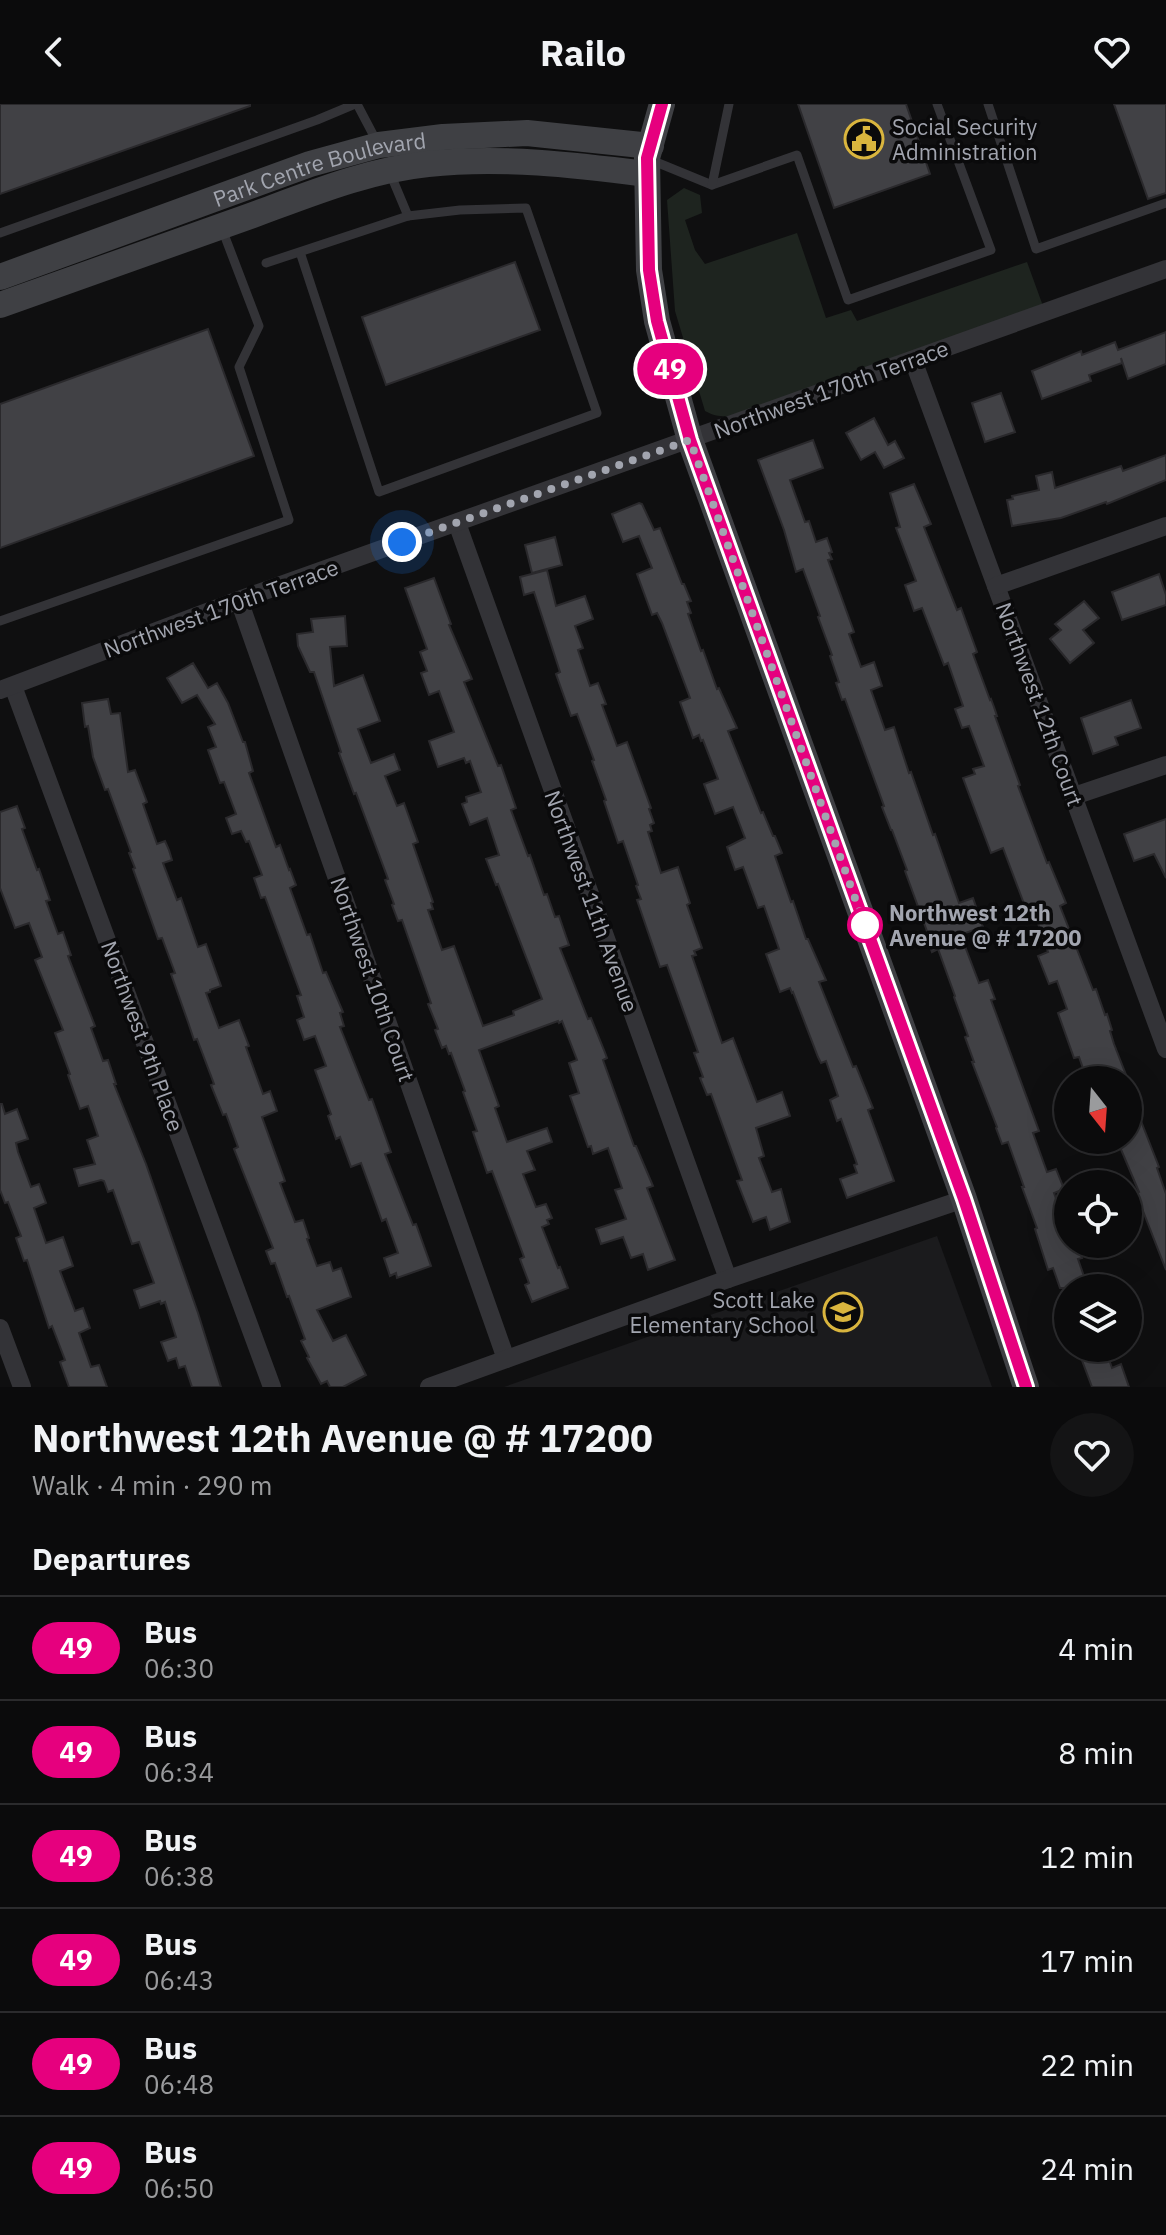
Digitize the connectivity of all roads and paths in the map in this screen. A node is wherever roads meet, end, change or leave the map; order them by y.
1 (356, 104) edge
2 (662, 104) edge
3 (729, 104) edge
4 (937, 104) edge
5 (988, 104) edge
6 (379, 145) junction
7 (649, 159) junction
8 (389, 170) junction
9 (712, 185) junction
10 (211, 200) junction
11 (1166, 203) edge
12 (408, 216) junction
13 (221, 226) junction
14 (0, 233) edge
15 (300, 252) junction
16 (266, 263) dead end
17 (1166, 269) edge
18 (0, 277) edge
19 (0, 305) edge
20 (913, 360) junction
21 (690, 440) junction
22 (457, 523) junction
23 (1166, 526) edge
24 (996, 586) junction
25 (239, 600) junction
26 (0, 621) edge
27 (6, 688) edge
28 (1166, 765) edge
29 (1074, 796) junction
30 (1161, 1018) edge
31 (1166, 1049) edge
32 (964, 1199) junction
33 (728, 1279) junction
34 (0, 1328) edge
35 (506, 1359) junction
36 (22, 1387) edge
37 (272, 1387) edge
38 (429, 1387) edge
39 (1026, 1387) edge

1 - 6 lane
1 - 14 lane
2 - 7 street
3 - 9 lane
4 - 9 lane
5 - 11 lane
6 - 7 street, Park Centre Boulevard
6 - 8 street
6 - 10 street, Park Centre Boulevard
7 - 8 street, Park Centre Boulevard
7 - 9 lane
7 - 21 street
8 - 12 lane
8 - 13 street, Park Centre Boulevard
10 - 13 street
10 - 18 street, Park Centre Boulevard
12 - 15 lane
12 - 15 lane
13 - 19 street, Park Centre Boulevard
13 - 26 lane
15 - 16 lane
17 - 20 street, Northwest 170th Terrace
20 - 21 street, Northwest 170th Terrace
20 - 24 street, Northwest 12th Court
21 - 22 street, Northwest 170th Terrace
21 - 32 street
22 - 25 street, Northwest 170th Terrace
22 - 33 street, Northwest 11th Avenue
23 - 24 street
24 - 29 street, Northwest 12th Court
25 - 27 street, Northwest 170th Terrace
25 - 35 street, Northwest 10th Court
27 - 37 street, Northwest 9th Place
28 - 29 street
29 - 30 street, Northwest 12th Court
30 - 31 street, Northwest 12th Court
32 - 33 street
32 - 39 street
33 - 35 street
34 - 36 street
35 - 38 street

